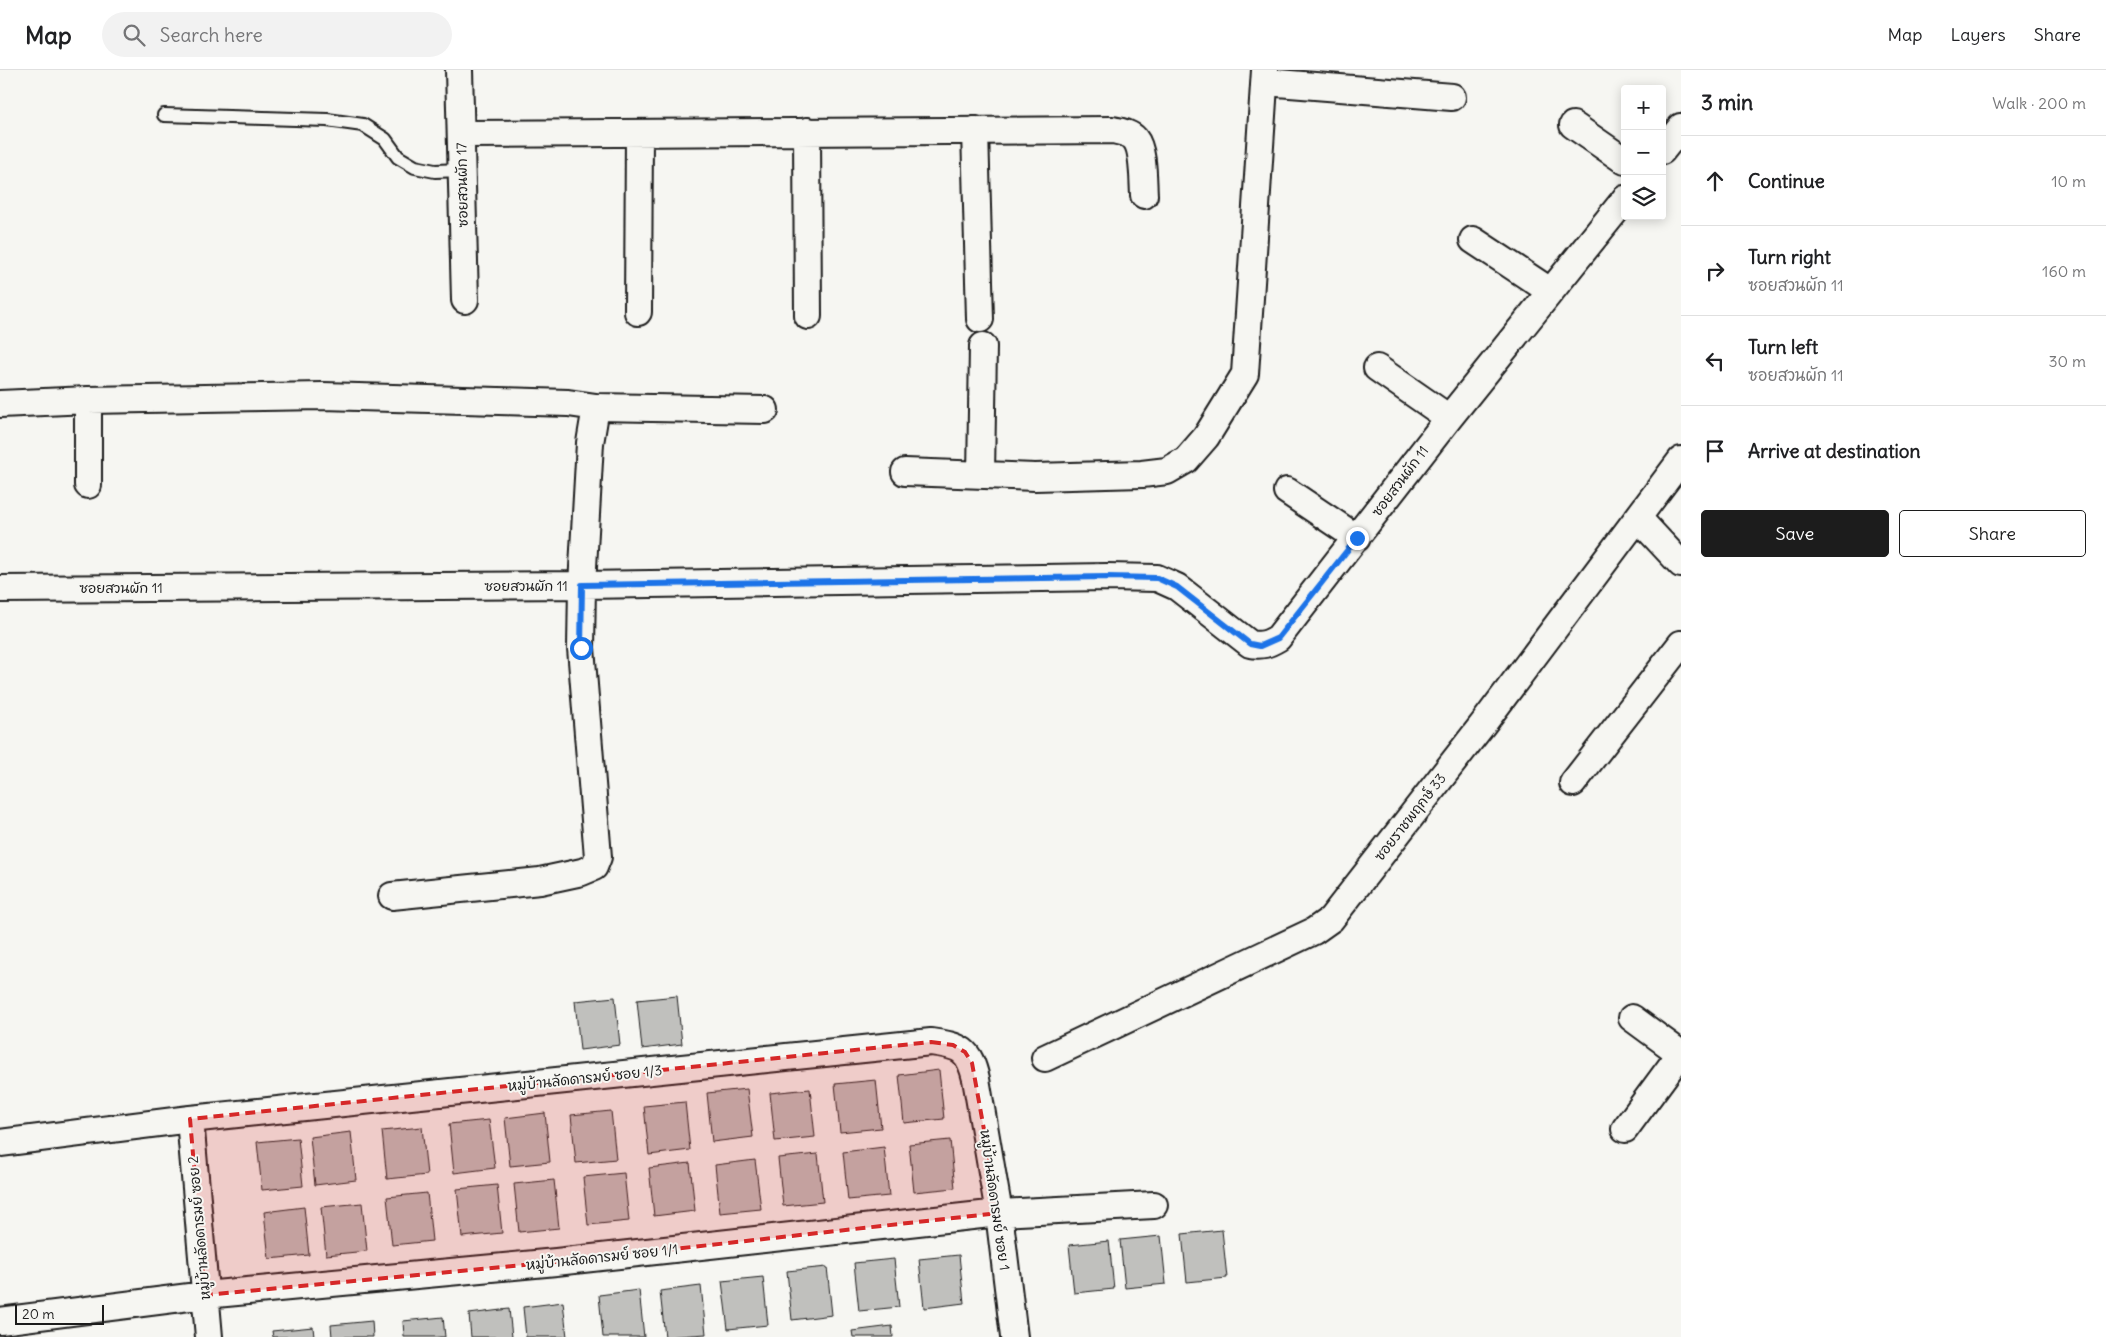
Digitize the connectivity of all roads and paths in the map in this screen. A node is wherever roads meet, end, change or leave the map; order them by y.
1 (459, 70) edge
2 (1265, 76) edge
3 (1452, 97) dead end
4 (164, 115) dead end
5 (1573, 125) dead end
6 (1681, 127) edge
7 (975, 130) junction
8 (807, 131) junction
9 (639, 132) junction
10 (461, 134) junction
11 (1666, 146) edge
12 (1621, 159) edge
13 (462, 170) junction
14 (1144, 195) dead end
15 (1621, 204) edge
16 (1473, 240) dead end
17 (1550, 291) junction
18 (465, 300) dead end
19 (638, 312) dead end
20 (808, 316) dead end
21 (980, 319) dead end
22 (983, 346) dead end
23 (1377, 368) dead end
24 (88, 400) junction
25 (0, 404) edge
26 (596, 407) junction
27 (764, 410) dead end
28 (1449, 418) junction
29 (1681, 460) edge
30 (905, 472) dead end
31 (981, 475) junction
32 (88, 485) dead end
33 (1287, 491) dead end
34 (1638, 518) junction
35 (1357, 538) junction
36 (1681, 564) edge
37 (582, 585) junction
38 (0, 589) edge
39 (1681, 644) edge
40 (1573, 783) dead end
41 (392, 896) dead end
42 (1632, 1018) dead end
43 (1681, 1053) edge
44 (1045, 1058) dead end
45 (972, 1063) joint
46 (190, 1119) junction
47 (1625, 1129) dead end
48 (0, 1143) edge
49 (1154, 1206) dead end
50 (999, 1213) junction
51 (205, 1295) junction
52 (0, 1321) edge
53 (209, 1337) edge
54 (1014, 1337) edge

1 - 10 street, ซอยสวนผัก 17
2 - 3 street
2 - 31 street
4 - 13 lane
5 - 12 street
6 - 11 street
7 - 8 street
7 - 14 street
7 - 21 street
8 - 9 street
8 - 20 street
9 - 10 street
9 - 19 street
10 - 13 street, ซอยสวนผัก 17
13 - 18 street, ซอยสวนผัก 17
15 - 17 street, ซอยสวนผัก 11
16 - 17 street
17 - 28 street, ซอยสวนผัก 11
22 - 31 street
23 - 28 street
24 - 25 street
24 - 26 street
24 - 32 street
26 - 27 street
26 - 37 street
28 - 35 street, ซอยสวนผัก 11
29 - 34 street, ซอยราชพฤกษ์ 33
30 - 31 street
33 - 35 street
34 - 36 street
34 - 44 street, ซอยราชพฤกษ์ 33
35 - 37 street, ซอยสวนผัก 11
37 - 38 street, ซอยสวนผัก 11
37 - 41 street
39 - 40 street
42 - 43 street
43 - 47 street
45 - 46 street, หมู่บ้านลัดดารมย์ ซอย 1/3
45 - 50 street, หมู่บ้านลัดดารมย์ ซอย 1
46 - 48 street, หมู่บ้านลัดดารมย์ ซอย 1/3
46 - 51 street, หมู่บ้านลัดดารมย์ ซอย 2
49 - 50 street, หมู่บ้านลัดดารมย์ ซอย 1/1
50 - 51 street, หมู่บ้านลัดดารมย์ ซอย 1/1
50 - 54 street, หมู่บ้านลัดดารมย์ ซอย 1
51 - 52 street, หมู่บ้านลัดดารมย์ ซอย 1/1
51 - 53 street, หมู่บ้านลัดดารมย์ ซอย 2

